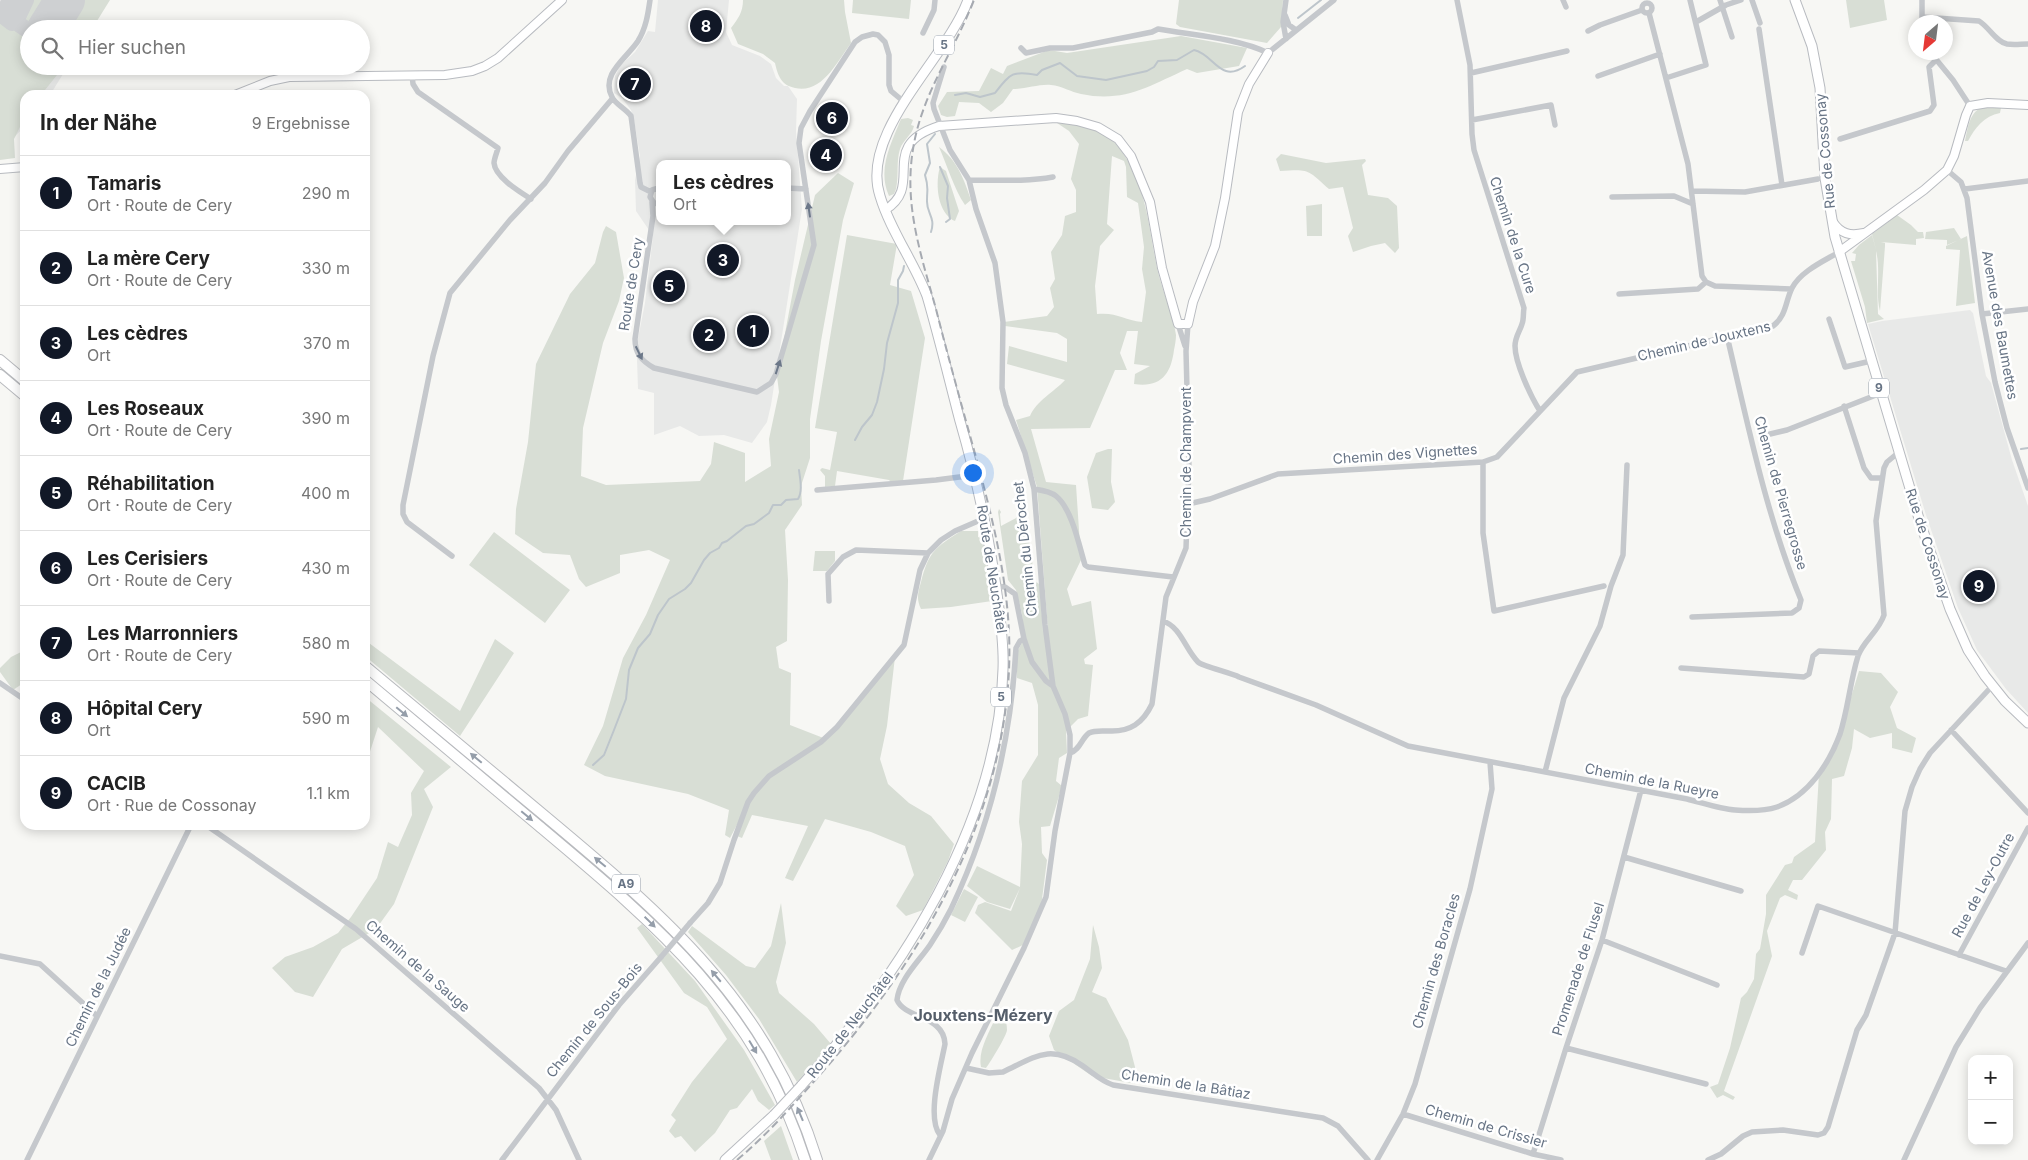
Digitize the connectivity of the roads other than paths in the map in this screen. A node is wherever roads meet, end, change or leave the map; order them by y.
1 (562, 0) edge
2 (650, 0) edge
3 (935, 0) edge
4 (968, 0) edge
5 (1286, 0) edge
6 (1334, 0) edge
7 (1457, 0) edge
8 (1563, 0) edge
9 (1690, 0) edge
10 (1720, 0) edge
11 (1741, 0) edge
12 (1752, 0) edge
13 (1795, 0) edge
14 (1922, 0) edge
15 (1566, 7) dead end
16 (1722, 8) junction
17 (1285, 15) junction
18 (1922, 15) edge
19 (1953, 21) edge
20 (1696, 22) junction
21 (1296, 30) junction
22 (1588, 31) dead end
23 (922, 33) dead end
24 (1732, 37) dead end
25 (1286, 39) junction
26 (2028, 44) edge
27 (1021, 48) dead end
28 (1567, 51) dead end
29 (1268, 53) junction
30 (1660, 54) junction
31 (1936, 60) joint
32 (944, 67) dead end
33 (1471, 73) junction
34 (412, 75) junction
35 (1598, 76) dead end
36 (1666, 78) junction
37 (248, 90) edge
38 (612, 99) junction
39 (903, 101) junction
40 (2028, 105) edge
41 (1970, 106) junction
42 (1472, 120) junction
43 (1555, 125) dead end
44 (939, 126) junction
45 (1840, 138) dead end
46 (20, 167) edge
47 (0, 169) edge
48 (1947, 170) junction
49 (1053, 177) dead end
50 (1818, 179) dead end
51 (969, 180) junction
52 (2028, 181) edge
53 (1782, 185) junction
54 (791, 188) edge
55 (656, 189) edge
56 (806, 189) junction
57 (1965, 189) junction
58 (1693, 191) junction
59 (651, 192) junction
60 (1612, 197) dead end
61 (531, 199) junction
62 (652, 202) junction
63 (656, 203) edge
64 (1693, 204) junction
65 (885, 210) junction
66 (1832, 222) junction
67 (1866, 233) junction
68 (1839, 252) junction
69 (1706, 282) junction
70 (1791, 289) junction
71 (1619, 294) dead end
72 (2028, 309) edge
73 (1982, 314) junction
74 (1830, 319) dead end
75 (1178, 324) junction
76 (1188, 324) junction
77 (1727, 336) junction
78 (1186, 351) junction
79 (0, 360) edge
80 (1619, 361) joint
81 (1871, 361) junction
82 (0, 375) edge
83 (20, 377) edge
84 (20, 392) edge
85 (1881, 393) junction
86 (1844, 406) junction
87 (1540, 411) junction
88 (1762, 427) dead end
89 (1899, 452) junction
90 (1483, 462) junction
91 (1627, 465) dead end
92 (975, 475) junction
93 (1881, 478) junction
94 (2028, 488) edge
95 (1034, 489) junction
96 (817, 490) dead end
97 (1188, 504) junction
98 (985, 518) junction
99 (928, 554) junction
100 (452, 556) dead end
101 (1173, 577) junction
102 (996, 586) junction
103 (1604, 586) dead end
104 (829, 601) dead end
105 (1692, 617) dead end
106 (1163, 621) junction
107 (1024, 639) junction
108 (1859, 653) junction
109 (1050, 665) junction
110 (1035, 666) junction
111 (1681, 668) dead end
112 (370, 670) edge
113 (0, 683) edge
114 (370, 684) edge
115 (1993, 685) junction
116 (1053, 686) junction
117 (20, 697) edge
118 (2028, 723) edge
119 (1950, 730) junction
120 (1070, 753) junction
121 (1490, 762) junction
122 (1546, 772) junction
123 (1641, 790) junction
124 (2028, 813) edge
125 (2028, 828) edge
126 (189, 830) edge
127 (213, 830) edge
128 (1624, 857) junction
129 (1741, 891) dead end
130 (1895, 933) junction
131 (1602, 940) junction
132 (2028, 943) edge
133 (1802, 953) dead end
134 (1959, 954) junction
135 (0, 956) edge
136 (2006, 971) junction
137 (1717, 985) dead end
138 (98, 1016) junction
139 (1566, 1048) junction
140 (966, 1068) junction
141 (1706, 1084) dead end
142 (548, 1099) junction
143 (1403, 1114) junction
144 (940, 1135) junction
145 (1533, 1154) junction
146 (27, 1160) edge
147 (502, 1160) edge
148 (579, 1160) edge
149 (725, 1160) edge
150 (805, 1160) edge
151 (817, 1160) edge
152 (929, 1160) edge
153 (1368, 1160) edge
154 (1377, 1160) edge
155 (1561, 1160) edge
156 (1708, 1160) edge
157 (1904, 1160) edge

1 - 34 street
2 - 38 street
3 - 23 street
4 - 39 main road, Route de Neuchâtel / 5
5 - 17 street
6 - 21 street
7 - 33 street, Chemin de la Cure
8 - 15 street
9 - 20 street
10 - 16 street
11 - 16 street
12 - 53 street
13 - 66 main road, Rue de Cossonay / 9
14 - 18 street
16 - 20 street
16 - 24 street
17 - 21 street
17 - 25 street
19 - 26 street
20 - 36 street
21 - 25 street
22 - 30 street
25 - 29 street
27 - 29 street
28 - 33 street
29 - 76 street, Chemin de Champvent
30 - 35 street
30 - 36 street
31 - 41 street
31 - 45 street
32 - 44 street, Chemin du Dérochet
33 - 42 street, Chemin de la Cure
34 - 37 street
34 - 61 street
36 - 58 street
38 - 59 street
38 - 61 street
39 - 56 street, Route de Cery
39 - 65 main road, Route de Neuchâtel / 5
40 - 41 street
41 - 48 street, Chemin de Jouxtens
42 - 43 street
42 - 87 street, Chemin de la Cure
44 - 51 street, Chemin du Dérochet
44 - 65 street
44 - 75 street
46 - 47 street
48 - 57 street
48 - 67 street, Chemin de Jouxtens
49 - 51 street
50 - 53 street
51 - 95 street, Chemin du Dérochet
52 - 57 street
53 - 58 street
54 - 56 street
55 - 59 street
62 -> 56 street, Route de Cery
57 - 73 street, Avenue des Baumettes
58 - 64 street
59 - 62 street
60 - 64 street
61 - 100 street
62 - 63 street
64 - 69 street
65 - 92 main road, Route de Neuchâtel / 5
66 - 67 street
66 - 68 main road, Rue de Cossonay / 9
67 - 68 street, Chemin de Jouxtens
68 - 70 street, Chemin de Jouxtens
68 - 81 main road, Rue de Cossonay / 9
69 - 70 street
69 - 71 street
70 - 77 street, Chemin de Jouxtens
72 - 73 street
73 - 94 street, Avenue des Baumettes
74 - 81 street
75 - 76 street
75 - 78 street, Chemin de Champvent
76 - 78 street, Chemin de Champvent
77 - 80 street, Chemin de Jouxtens
77 - 105 street, Chemin de Pierregrosse
78 - 97 street, Chemin de Champvent
79 - 83 highway
80 - 87 street, Chemin des Vignettes
81 - 85 main road, Rue de Cossonay / 9
82 - 84 highway
85 - 86 street
85 - 89 main road, Rue de Cossonay / 9
86 - 88 street
86 - 93 street
87 - 90 street, Chemin des Vignettes
89 - 93 street, Chemin de la Rueyre
89 - 115 main road, Rue de Cossonay / 9
90 - 97 street, Chemin des Vignettes
90 - 103 street
91 - 122 street
92 - 96 street
92 - 98 main road, Route de Neuchâtel / 5
93 - 108 street, Chemin de la Rueyre
95 - 101 street
95 - 109 street, Chemin du Dérochet
97 - 101 street, Chemin de Champvent
98 - 99 street
98 - 102 main road, Route de Neuchâtel / 5
99 - 104 street
99 - 142 street, Chemin de Sous-Bois, bridge
101 - 106 street, Chemin de Champvent
102 - 107 street
102 - 149 main road, Route de Neuchâtel / 5, bridge
106 - 120 street, Chemin de Champvent
106 - 121 street, Chemin de la Rueyre
107 - 110 street
107 - 144 street
108 - 111 street
108 - 123 street, Chemin de la Rueyre
109 - 110 street
109 - 116 street, Chemin du Dérochet
110 - 116 street
151 -> 112 highway, A9
113 - 117 street
114 -> 150 highway, A9
115 - 118 main road, 9
115 - 119 street
116 - 120 street
119 - 124 street
119 - 130 street
120 - 140 street
121 - 122 street, Chemin de la Rueyre
121 - 143 street, Chemin des Boracles
122 - 123 street, Chemin de la Rueyre
123 - 128 street, Promenade de Flusel
125 - 134 street, Rue de Ley-Outre
126 - 138 street, Chemin de la Judée
127 - 142 street, Chemin de la Sauge
128 - 129 street
128 - 131 street, Promenade de Flusel
130 - 133 street
130 - 134 street
130 - 156 street
131 - 137 street
131 - 139 street, Promenade de Flusel
132 - 136 street
134 - 136 street
135 - 138 street
136 - 157 street
138 - 146 street, Chemin de la Judée
139 - 141 street
139 - 145 street, Promenade de Flusel
140 - 144 street
140 - 153 street, Chemin de la Bâtiaz
142 - 147 street, Chemin de Sous-Bois
142 - 148 street, Chemin de la Sauge
143 - 145 street, Chemin de Crissier
143 - 154 street, Chemin des Boracles
144 - 152 street
145 - 155 street, Chemin de Crissier

